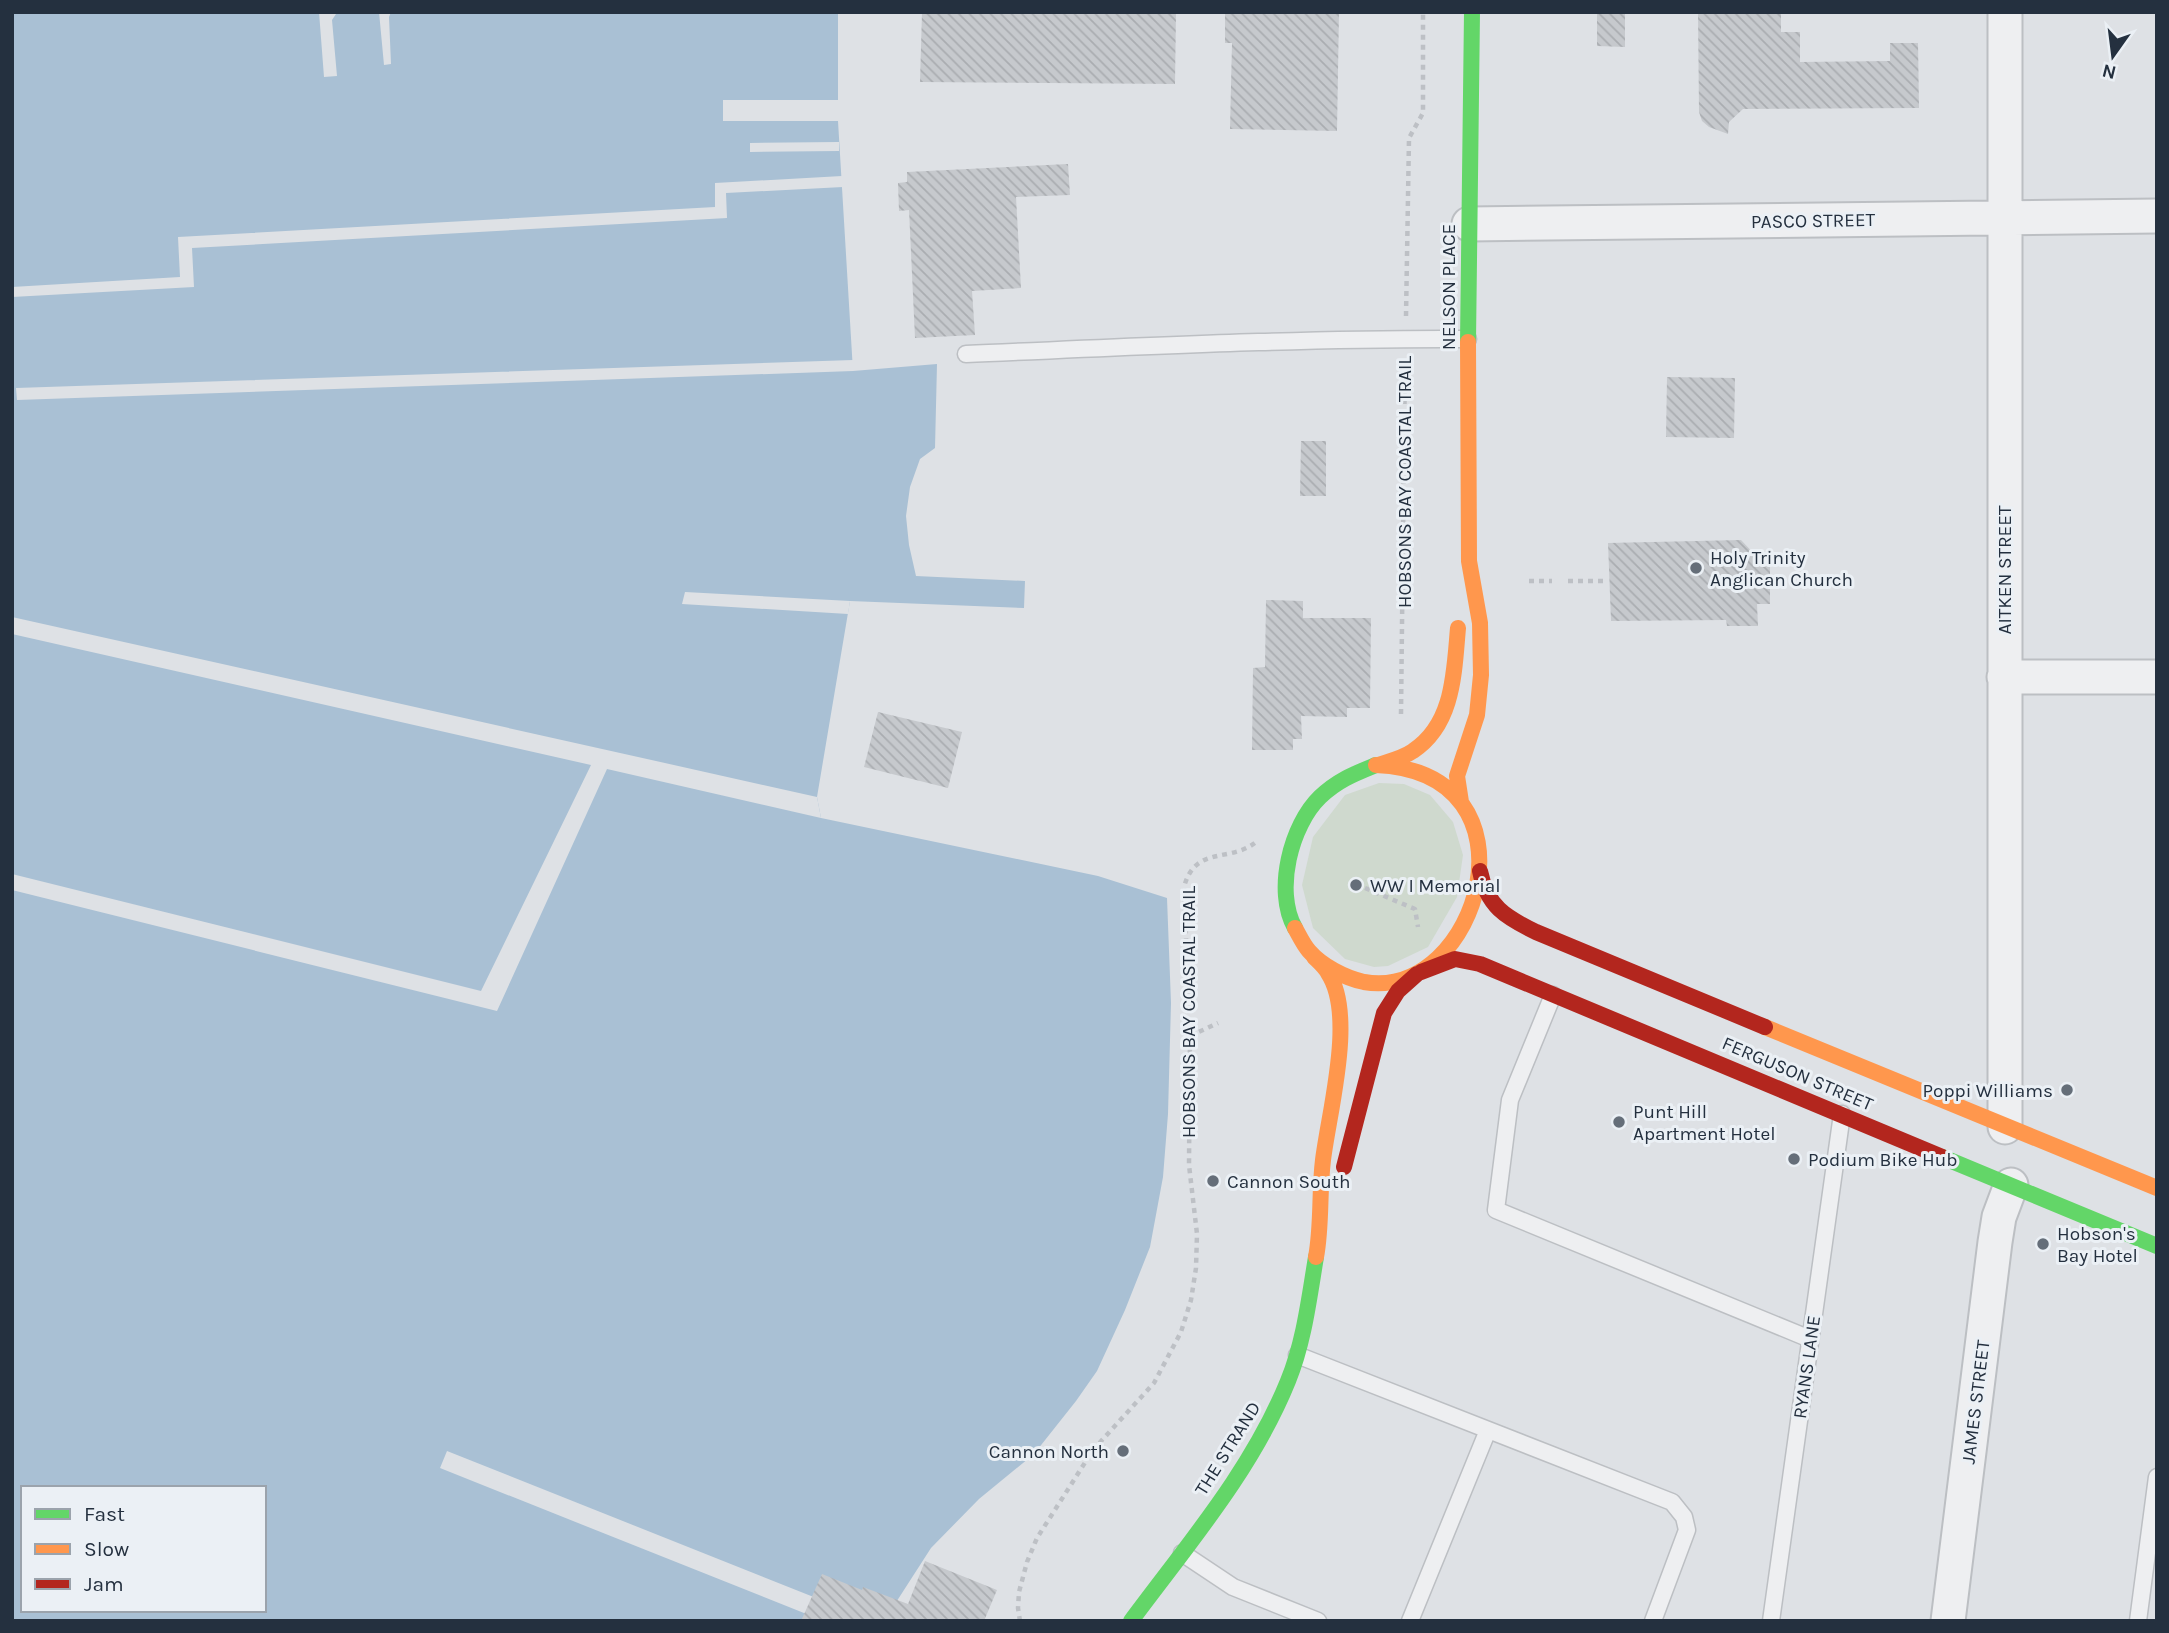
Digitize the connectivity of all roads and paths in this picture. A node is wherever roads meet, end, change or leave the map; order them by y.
1 (1423, 12) edge
2 (1472, 12) edge
3 (2005, 12) edge
4 (2157, 216) edge
5 (2005, 218) junction
6 (1469, 224) junction
7 (1405, 339) junction
8 (1468, 339) junction
9 (966, 354) dead end
10 (1469, 561) junction
11 (1529, 581) dead end
12 (1552, 581) dead end
13 (1567, 581) dead end
14 (1604, 581) dead end
15 (2004, 677) junction
16 (2157, 677) edge
17 (1399, 720) dead end
18 (1376, 765) junction
19 (1461, 802) junction
20 (1260, 838) dead end
21 (1480, 871) junction
22 (1365, 888) dead end
23 (1419, 934) dead end
24 (1314, 957) junction
25 (1419, 973) junction
26 (1553, 994) junction
27 (1218, 1023) dead end
28 (1190, 1036) junction
29 (1842, 1114) junction
30 (2006, 1127) junction
31 (2011, 1185) junction
32 (2157, 1188) edge
33 (1320, 1234) junction
34 (2157, 1247) edge
35 (1810, 1339) junction
36 (1296, 1355) junction
37 (1488, 1430) junction
38 (2157, 1477) edge
39 (1182, 1553) junction
40 (1020, 1621) edge
41 (1131, 1621) edge
42 (1318, 1621) edge
43 (1410, 1621) edge
44 (1653, 1621) edge
45 (1771, 1621) edge
46 (1948, 1621) edge
47 (2138, 1621) edge

1 - 7 path, HOBSONS BAY COASTAL TRAIL
2 - 6 street, NELSON PLACE
3 - 5 street, AITKEN STREET
4 - 5 street, PASCO STREET
5 - 6 street, PASCO STREET
5 - 15 street, AITKEN STREET
6 - 8 street, NELSON PLACE
7 - 8 lane
7 - 9 lane
7 - 17 path, HOBSONS BAY COASTAL TRAIL
8 - 10 street, NELSON PLACE
10 - 18 street, NELSON PLACE
10 - 19 street, NELSON PLACE
11 - 12 path
13 - 14 path
15 - 16 street
15 - 30 street, AITKEN STREET
18 - 19 street
18 - 24 street
19 - 21 street
20 - 28 path, HOBSONS BAY COASTAL TRAIL
21 - 25 street
21 - 30 street, FERGUSON STREET
22 - 23 path
24 - 25 street
24 - 33 street, THE STRAND
25 - 26 street, FERGUSON STREET
25 - 33 street, THE STRAND
26 - 29 street, FERGUSON STREET
26 - 35 lane
27 - 28 path
28 - 40 path, HOBSONS BAY COASTAL TRAIL
29 - 31 street, FERGUSON STREET
29 - 35 lane, RYANS LANE
30 - 32 street, FERGUSON STREET
31 - 34 street, FERGUSON STREET
31 - 46 street, JAMES STREET
33 - 36 street, THE STRAND
35 - 45 lane, RYANS LANE
36 - 37 lane
36 - 39 street, THE STRAND
37 - 43 lane
37 - 44 lane
38 - 47 lane
39 - 41 street, THE STRAND
39 - 42 lane

